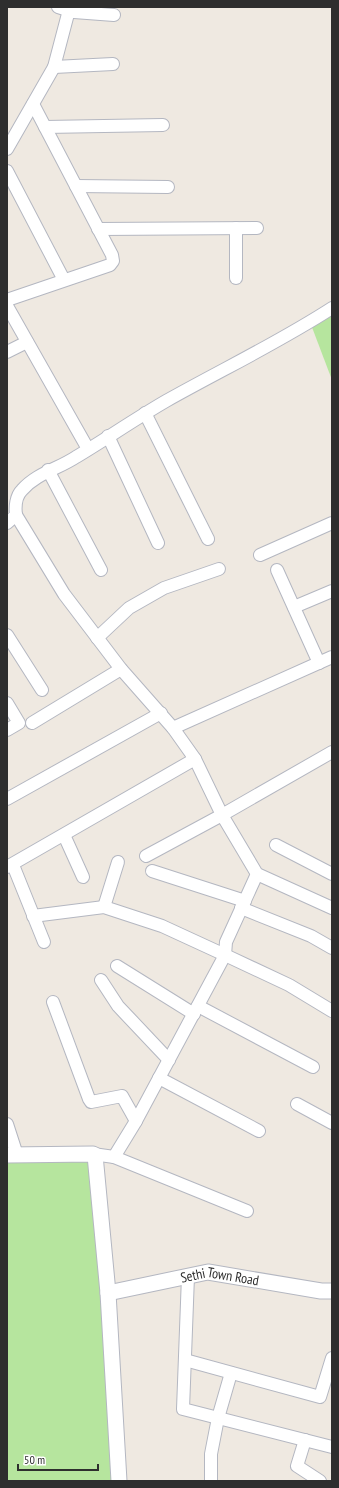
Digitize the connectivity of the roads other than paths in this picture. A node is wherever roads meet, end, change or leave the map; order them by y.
1 (64, 9) edge
2 (114, 15) dead end
3 (113, 64) dead end
4 (54, 66) junction
5 (33, 104) junction
6 (163, 125) dead end
7 (45, 127) junction
8 (7, 149) edge
9 (7, 171) edge
10 (76, 186) junction
11 (168, 187) dead end
12 (236, 228) junction
13 (257, 228) dead end
14 (98, 229) junction
15 (236, 278) dead end
16 (64, 280) junction
17 (7, 300) edge
18 (7, 306) edge
19 (332, 308) edge
20 (28, 342) junction
21 (7, 352) edge
22 (146, 414) junction
23 (108, 436) junction
24 (88, 449) junction
25 (48, 470) junction
26 (12, 519) edge
27 (332, 523) edge
28 (208, 539) dead end
29 (158, 544) dead end
30 (260, 555) dead end
31 (218, 568) dead end
32 (100, 570) dead end
33 (277, 570) dead end
34 (332, 591) edge
35 (294, 607) junction
36 (7, 634) edge
37 (97, 638) junction
38 (332, 657) edge
39 (319, 663) junction
40 (121, 669) junction
41 (42, 690) dead end
42 (7, 703) edge
43 (161, 713) junction
44 (32, 723) dead end
45 (173, 728) junction
46 (7, 730) edge
47 (332, 752) edge
48 (195, 759) junction
49 (7, 799) edge
50 (222, 815) junction
51 (64, 835) junction
52 (276, 845) dead end
53 (146, 856) dead end
54 (118, 862) dead end
55 (10, 866) edge
56 (152, 871) dead end
57 (257, 874) junction
58 (332, 874) edge
59 (83, 877) dead end
60 (243, 905) junction
61 (104, 907) junction
62 (332, 908) edge
63 (33, 916) junction
64 (44, 942) dead end
65 (332, 948) edge
66 (225, 955) junction
67 (117, 966) dead end
68 (100, 980) dead end
69 (53, 1002) dead end
70 (196, 1010) junction
71 (332, 1011) edge
72 (169, 1060) junction
73 (313, 1067) dead end
74 (159, 1078) junction
75 (297, 1104) dead end
76 (136, 1121) junction
77 (332, 1123) edge
78 (7, 1124) edge
79 (259, 1131) dead end
80 (93, 1154) junction
81 (12, 1155) edge
82 (114, 1157) junction
83 (247, 1211) dead end
84 (188, 1276) junction
85 (332, 1291) edge
86 (108, 1293) junction
87 (332, 1358) edge
88 (185, 1360) junction
89 (231, 1373) junction
90 (218, 1418) junction
91 (305, 1440) junction
92 (332, 1447) edge
93 (119, 1481) edge
94 (211, 1481) edge
95 (320, 1481) edge

1 - 2 street
1 - 4 street
3 - 4 street
4 - 5 street
5 - 7 street
5 - 8 street
6 - 7 street
7 - 10 street
9 - 16 street
10 - 11 street
10 - 14 street
12 - 13 street
12 - 14 street
12 - 15 street
14 - 16 street
16 - 17 street
18 - 20 street
19 - 22 street
20 - 21 street
20 - 24 street
22 - 23 street
22 - 28 street
23 - 24 street
23 - 29 street
24 - 25 street
25 - 26 street
25 - 32 street
26 - 37 street
27 - 30 street
31 - 37 street
33 - 35 street
34 - 35 street
35 - 39 street
36 - 41 street
37 - 40 street
38 - 39 street
39 - 45 street
40 - 43 street
40 - 44 street
42 - 46 street
43 - 45 street
43 - 49 street
45 - 48 street
47 - 50 street
48 - 50 street
48 - 51 street
50 - 53 street
50 - 57 street
51 - 55 street
51 - 59 street
52 - 58 street
54 - 61 street
55 - 63 street
56 - 60 street
57 - 60 street
57 - 62 street
60 - 65 street
60 - 66 street
61 - 63 street
61 - 66 street
63 - 64 street
66 - 70 street
66 - 71 street
67 - 70 street
68 - 72 street
69 - 76 street
70 - 72 street
70 - 73 street
72 - 74 street
74 - 76 street
74 - 79 street
75 - 77 street
76 - 82 street
78 - 81 street
80 - 81 street
80 - 82 street
80 - 86 street
82 - 83 street
84 - 85 street, Sethi Town Road
84 - 86 street, Sethi Town Road
84 - 88 street
86 - 93 street
87 - 89 street
88 - 89 street
88 - 90 street
89 - 90 street
90 - 91 street
90 - 94 street
91 - 92 street
91 - 95 street

